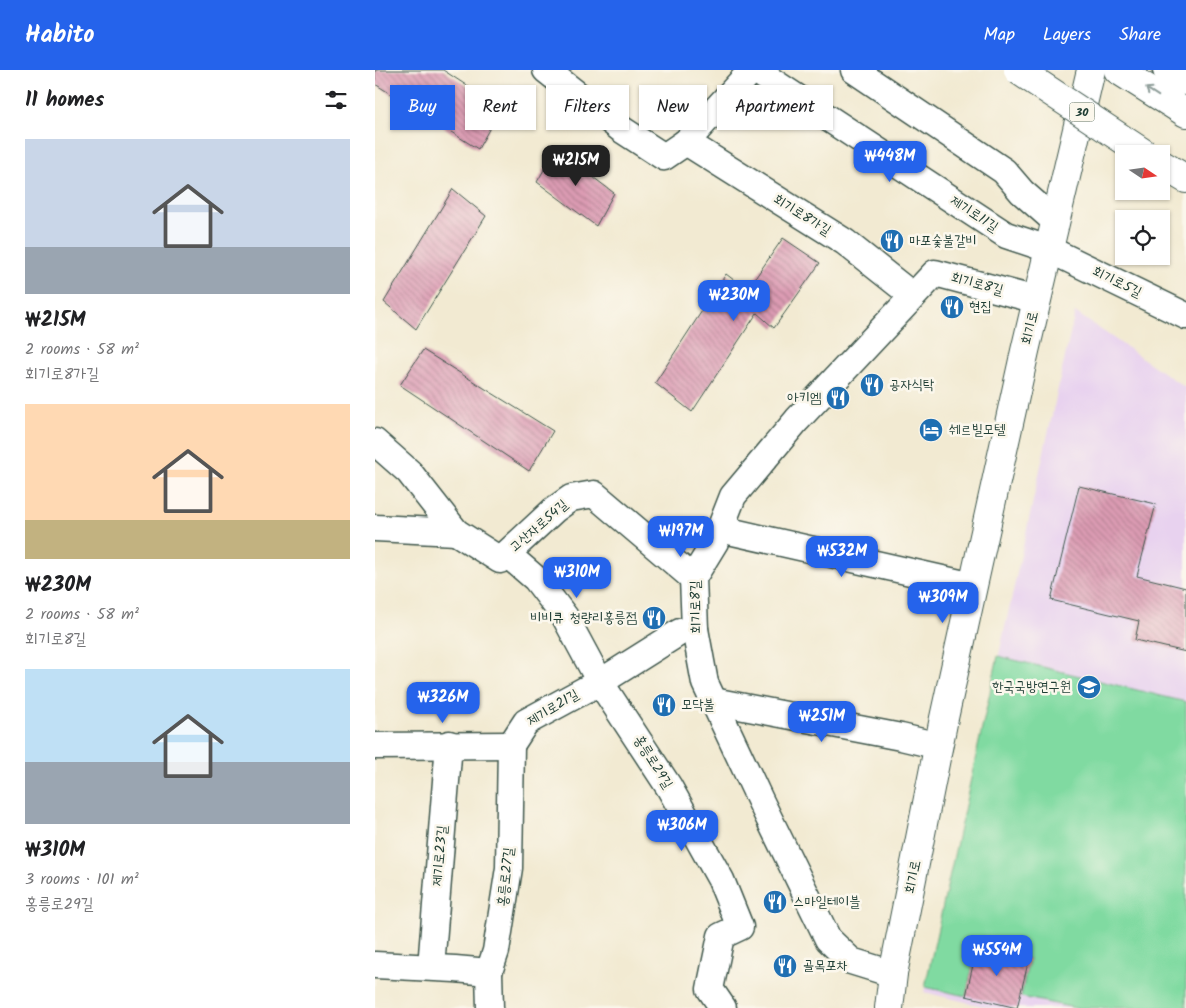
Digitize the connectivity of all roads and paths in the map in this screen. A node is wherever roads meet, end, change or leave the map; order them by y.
1 (545, 70) edge
2 (753, 70) edge
3 (853, 70) edge
4 (1018, 70) edge
5 (1091, 70) edge
6 (1118, 70) edge
7 (1166, 70) edge
8 (1186, 82) edge
9 (1186, 113) edge
10 (686, 142) junction
11 (1131, 145) edge
12 (1170, 170) edge
13 (1186, 180) edge
14 (1055, 221) junction
15 (1048, 248) junction
16 (913, 296) junction
17 (1037, 300) junction
18 (1186, 316) edge
19 (375, 442) edge
20 (375, 528) edge
21 (720, 528) junction
22 (456, 532) junction
23 (507, 554) junction
24 (693, 578) junction
25 (973, 586) junction
26 (695, 629) junction
27 (600, 682) junction
28 (713, 701) junction
29 (449, 744) junction
30 (511, 744) junction
31 (375, 746) edge
32 (939, 746) junction
33 (375, 965) edge
34 (431, 967) junction
35 (489, 972) junction
36 (893, 974) junction
37 (490, 1008) edge
38 (723, 1008) edge
39 (889, 1008) edge

1 - 10 street
2 - 10 street
2 - 15 street, 제기로11길
3 - 14 street
4 - 11 main road, 30, bridge
5 - 14 main road, 회기로
9 -> 6 main road
7 - 8 street
10 - 16 street, 회기로8가길
12 - 13 main road
14 - 15 main road, 회기로
15 - 17 main road, 회기로
15 - 18 street, 회기로5길
16 - 17 street, 회기로8길
16 - 21 street, 회기로8길
17 - 25 main road, 회기로
19 - 22 street, 고산자로54길
20 - 22 street
21 - 24 street, 회기로8길
21 - 25 street
22 - 23 street, 고산자로54길
23 - 24 street, 고산자로54길
23 - 27 street, 홍릉로29길
24 - 26 street, 회기로8길
25 - 32 main road, 회기로
26 - 27 street, 제기로21길
26 - 28 street, 회기로8길
27 - 30 street, 제기로21길
27 - 38 street, 홍릉로29길
28 - 32 street
28 - 36 street, 회기로8길
29 - 30 street
29 - 31 street
29 - 34 street, 제기로23길
30 - 35 street, 홍릉로27길
32 - 36 main road, 회기로
33 - 34 street
34 - 35 street
35 - 37 street, 홍릉로27길
36 - 39 main road, 회기로

